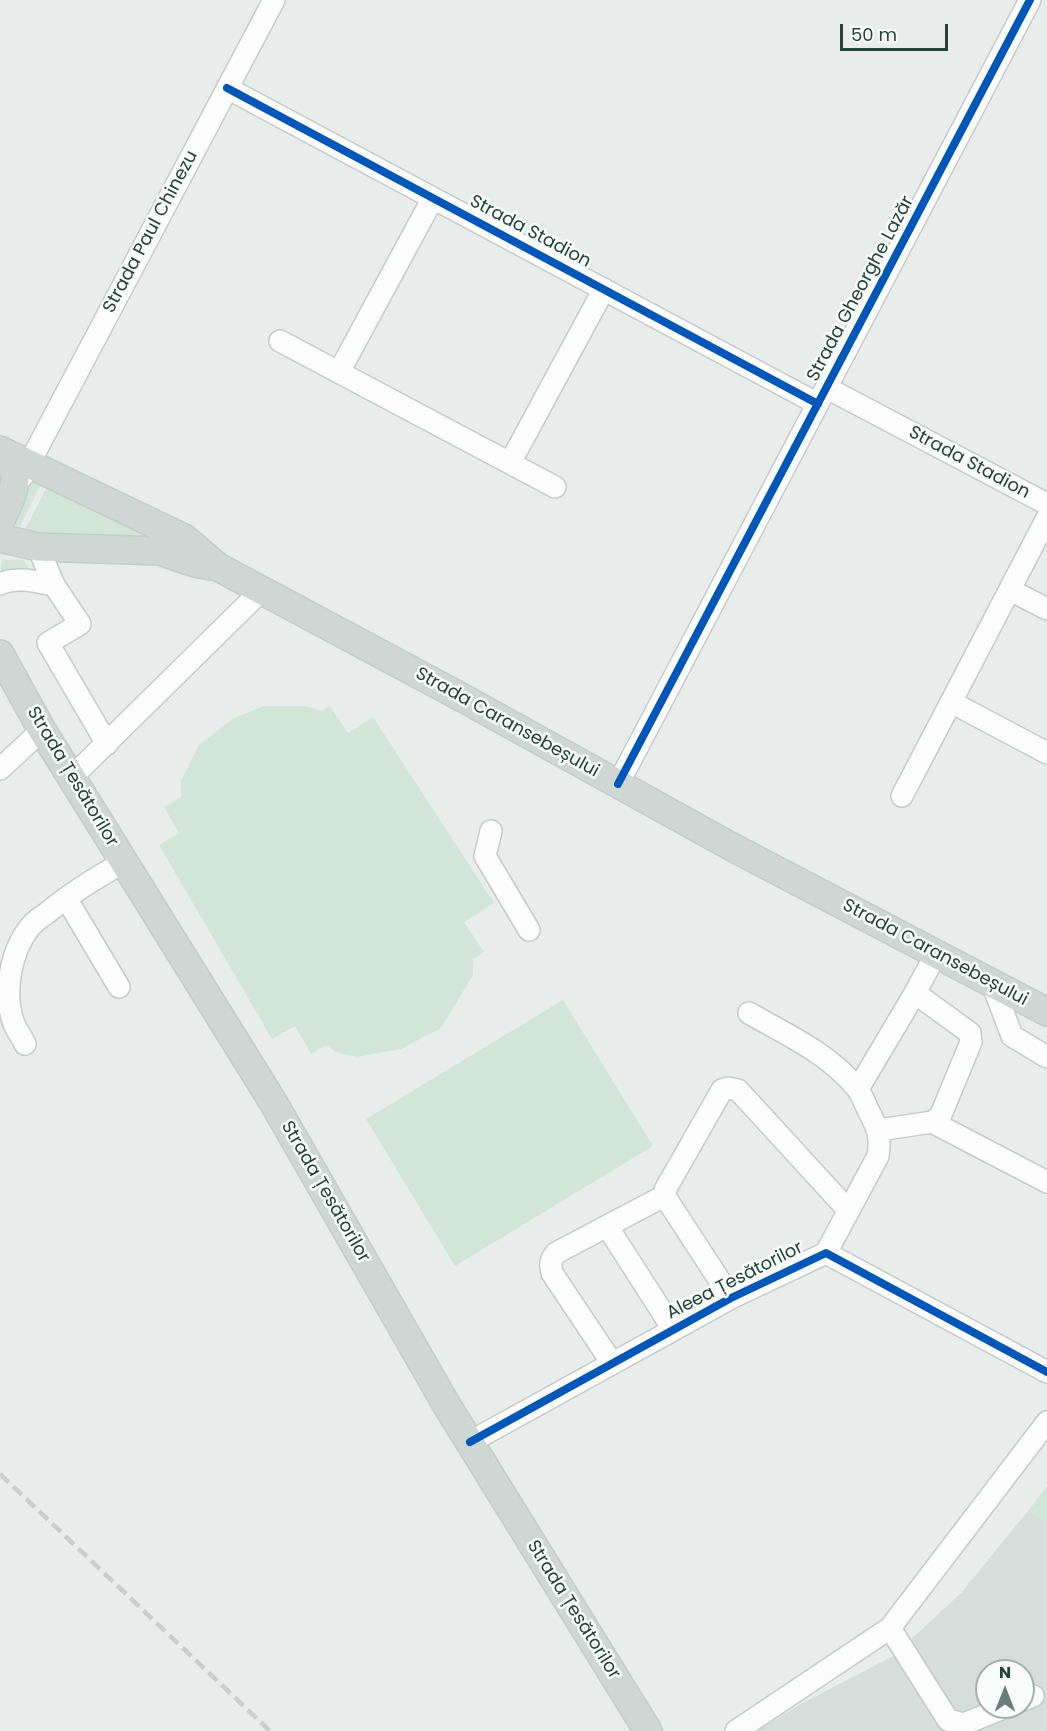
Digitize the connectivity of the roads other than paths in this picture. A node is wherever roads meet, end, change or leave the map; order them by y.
1 (274, 0) edge
2 (1030, 0) edge
3 (227, 88) junction
4 (433, 198) junction
5 (604, 289) junction
6 (280, 341) dead end
7 (339, 372) junction
8 (822, 396) junction
9 (0, 451) edge
10 (510, 463) junction
11 (28, 464) junction
12 (555, 487) dead end
13 (1047, 504) edge
14 (5, 509) edge
15 (1047, 518) edge
16 (0, 538) edge
17 (38, 547) junction
18 (218, 567) junction
19 (0, 584) edge
20 (54, 585) junction
21 (262, 590) junction
22 (1010, 590) junction
23 (1047, 609) edge
24 (0, 654) edge
25 (951, 702) junction
26 (42, 730) junction
27 (107, 744) junction
28 (1047, 753) edge
29 (0, 769) edge
30 (71, 778) junction
31 (618, 784) junction
32 (902, 796) dead end
33 (491, 831) dead end
34 (124, 862) junction
35 (66, 898) junction
36 (529, 930) dead end
37 (936, 954) junction
38 (992, 983) junction
39 (120, 987) dead end
40 (915, 993) junction
41 (1047, 1012) edge
42 (749, 1013) dead end
43 (25, 1044) dead end
44 (1047, 1057) edge
45 (858, 1089) junction
46 (932, 1122) junction
47 (879, 1130) junction
48 (1047, 1182) edge
49 (664, 1196) junction
50 (848, 1210) junction
51 (607, 1226) junction
52 (826, 1253) junction
53 (731, 1298) junction
54 (673, 1329) junction
55 (612, 1363) junction
56 (1047, 1372) edge
57 (1047, 1422) edge
58 (470, 1442) junction
59 (890, 1628) junction
60 (976, 1719) edge
61 (648, 1731) edge
62 (736, 1731) edge

1 - 3 street, Strada Paul Chinezu
2 - 8 street, Strada Gheorghe Lazăr
3 - 4 street, Strada Stadion
3 - 11 street, Strada Paul Chinezu
4 - 5 street, Strada Stadion
4 - 7 street
5 - 8 street, Strada Stadion
5 - 10 street
6 - 7 street
7 - 10 street
8 - 13 street, Strada Stadion
8 - 31 street, Strada Gheorghe Lazăr
9 - 11 main road, Strada Caransebeșului
9 - 14 main road
10 - 12 street
11 - 14 street, Strada Paul Chinezu
11 - 18 main road, Strada Caransebeșului
15 - 22 street
16 - 17 main road
17 - 18 main road
17 - 20 street
18 - 21 main road, Strada Caransebeșului
19 - 20 street
20 - 27 street
21 - 27 street
21 - 31 main road, Strada Caransebeșului
22 - 23 street
22 - 25 street
24 - 26 main road, Strada Țesătorilor
25 - 28 street
25 - 32 street
26 - 29 street
26 - 30 main road, Strada Țesătorilor
27 - 30 street
30 - 34 main road, Strada Țesătorilor
31 - 37 main road, Strada Caransebeșului
33 - 36 street
34 - 35 street
34 - 58 main road, Strada Țesătorilor
35 - 39 street
35 - 43 street
37 - 38 main road, Strada Caransebeșului
37 - 40 street
38 - 41 main road, Strada Caransebeșului
38 - 44 street
40 - 45 street
40 - 46 street
42 - 45 street
45 - 47 street
46 - 47 street
46 - 48 street
47 - 50 street
49 - 50 street
49 - 51 street
49 - 53 street
50 - 52 street
51 - 54 street
51 - 55 street
52 - 53 street, Aleea Țesătorilor
52 - 56 street, Aleea Țesătorilor
53 - 54 street, Aleea Țesătorilor
54 - 55 street, Aleea Țesătorilor
55 - 58 street, Aleea Țesătorilor
57 - 59 street
58 - 61 main road, Strada Țesătorilor
59 - 60 street
59 - 62 street

